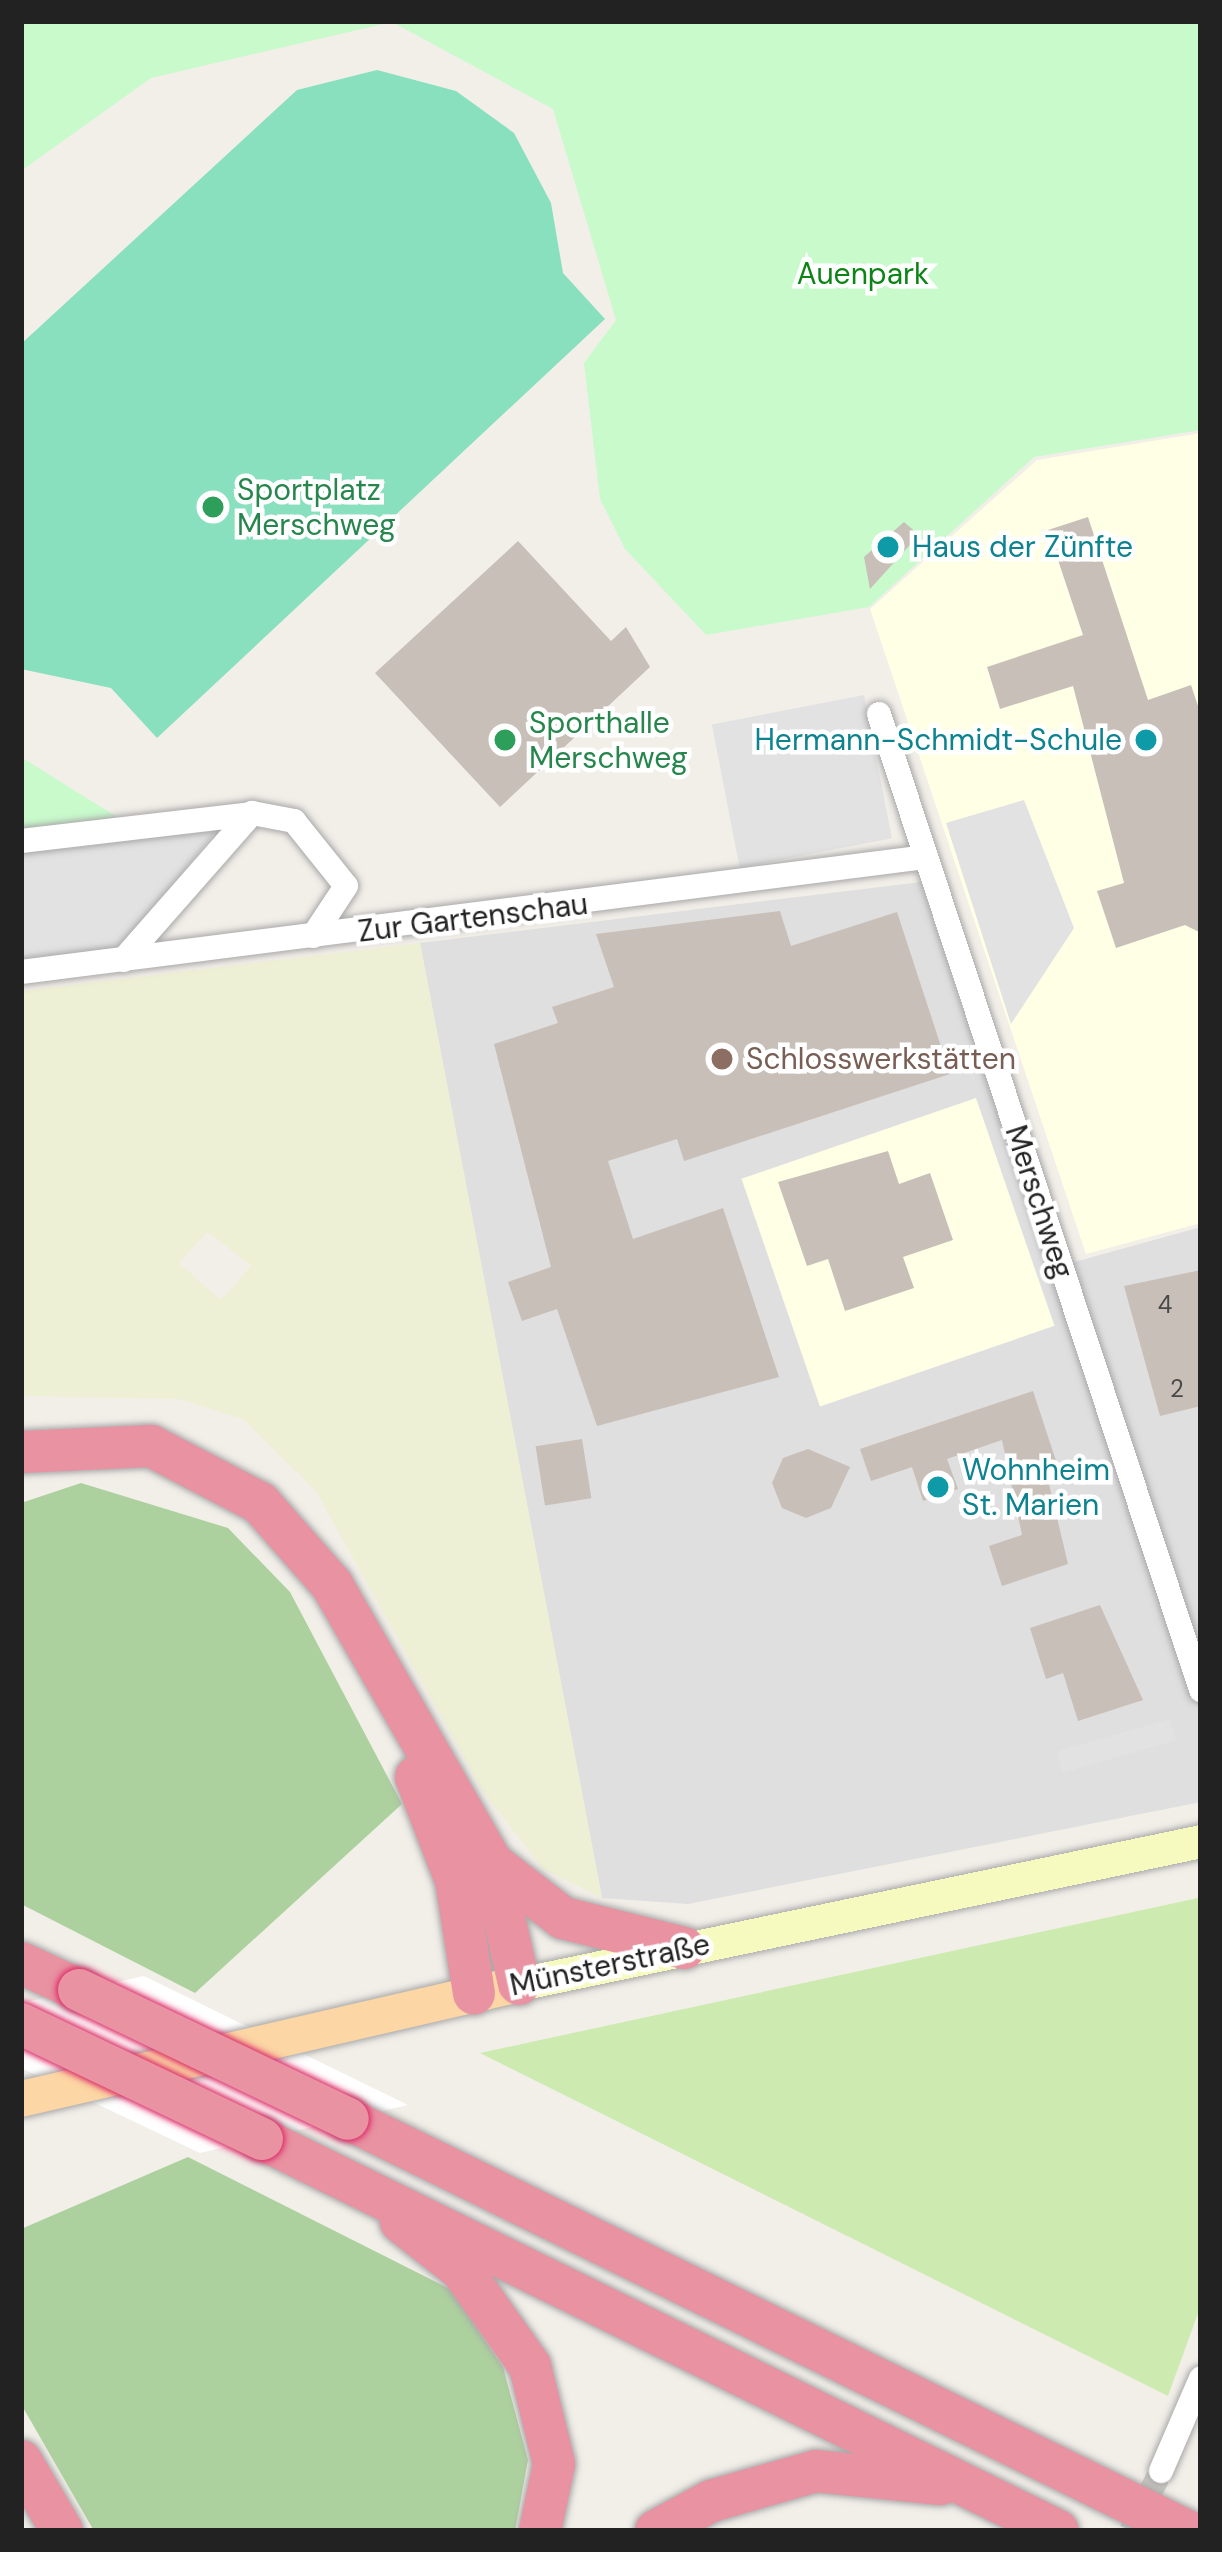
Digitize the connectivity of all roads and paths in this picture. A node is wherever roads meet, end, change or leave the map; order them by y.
1 (880, 714) dead end
2 (253, 813) junction
3 (21, 841) edge
4 (925, 857) junction
5 (313, 936) junction
6 (123, 960) junction
7 (21, 972) edge
8 (21, 1452) edge
9 (21, 1468) edge
10 (1201, 1690) edge
11 (1201, 1841) edge
12 (492, 1864) junction
13 (684, 1948) junction
14 (43, 1971) edge
15 (519, 1984) junction
16 (474, 1994) junction
17 (21, 2024) edge
18 (21, 2099) edge
19 (358, 2187) junction
20 (1201, 2378) edge
21 (21, 2461) edge
22 (1161, 2471) tunnel mouth
23 (971, 2488) junction
24 (21, 2494) edge
25 (43, 2531) edge
26 (62, 2531) edge
27 (540, 2531) edge
28 (656, 2531) edge
29 (1058, 2531) edge
30 (1187, 2531) edge

1 - 4 street, Merschweg
2 - 3 street
2 - 5 street
2 - 6 street
4 - 5 street, Zur Gartenschau
4 - 10 street, Merschweg
5 - 6 street, Zur Gartenschau
6 - 7 street, Zur Gartenschau
8 - 12 highway
9 - 16 highway
11 - 13 main road, Münsterstraße
12 - 13 highway
12 - 15 highway
13 - 15 main road, Münsterstraße
14 - 30 highway, bridge
15 - 16 main road, Münsterstraße
16 - 18 main road, Münsterstraße
17 - 19 highway, bridge
19 - 23 highway
19 - 27 highway
20 - 22 street
21 - 26 highway
23 - 28 highway
23 - 29 highway
24 - 25 highway

